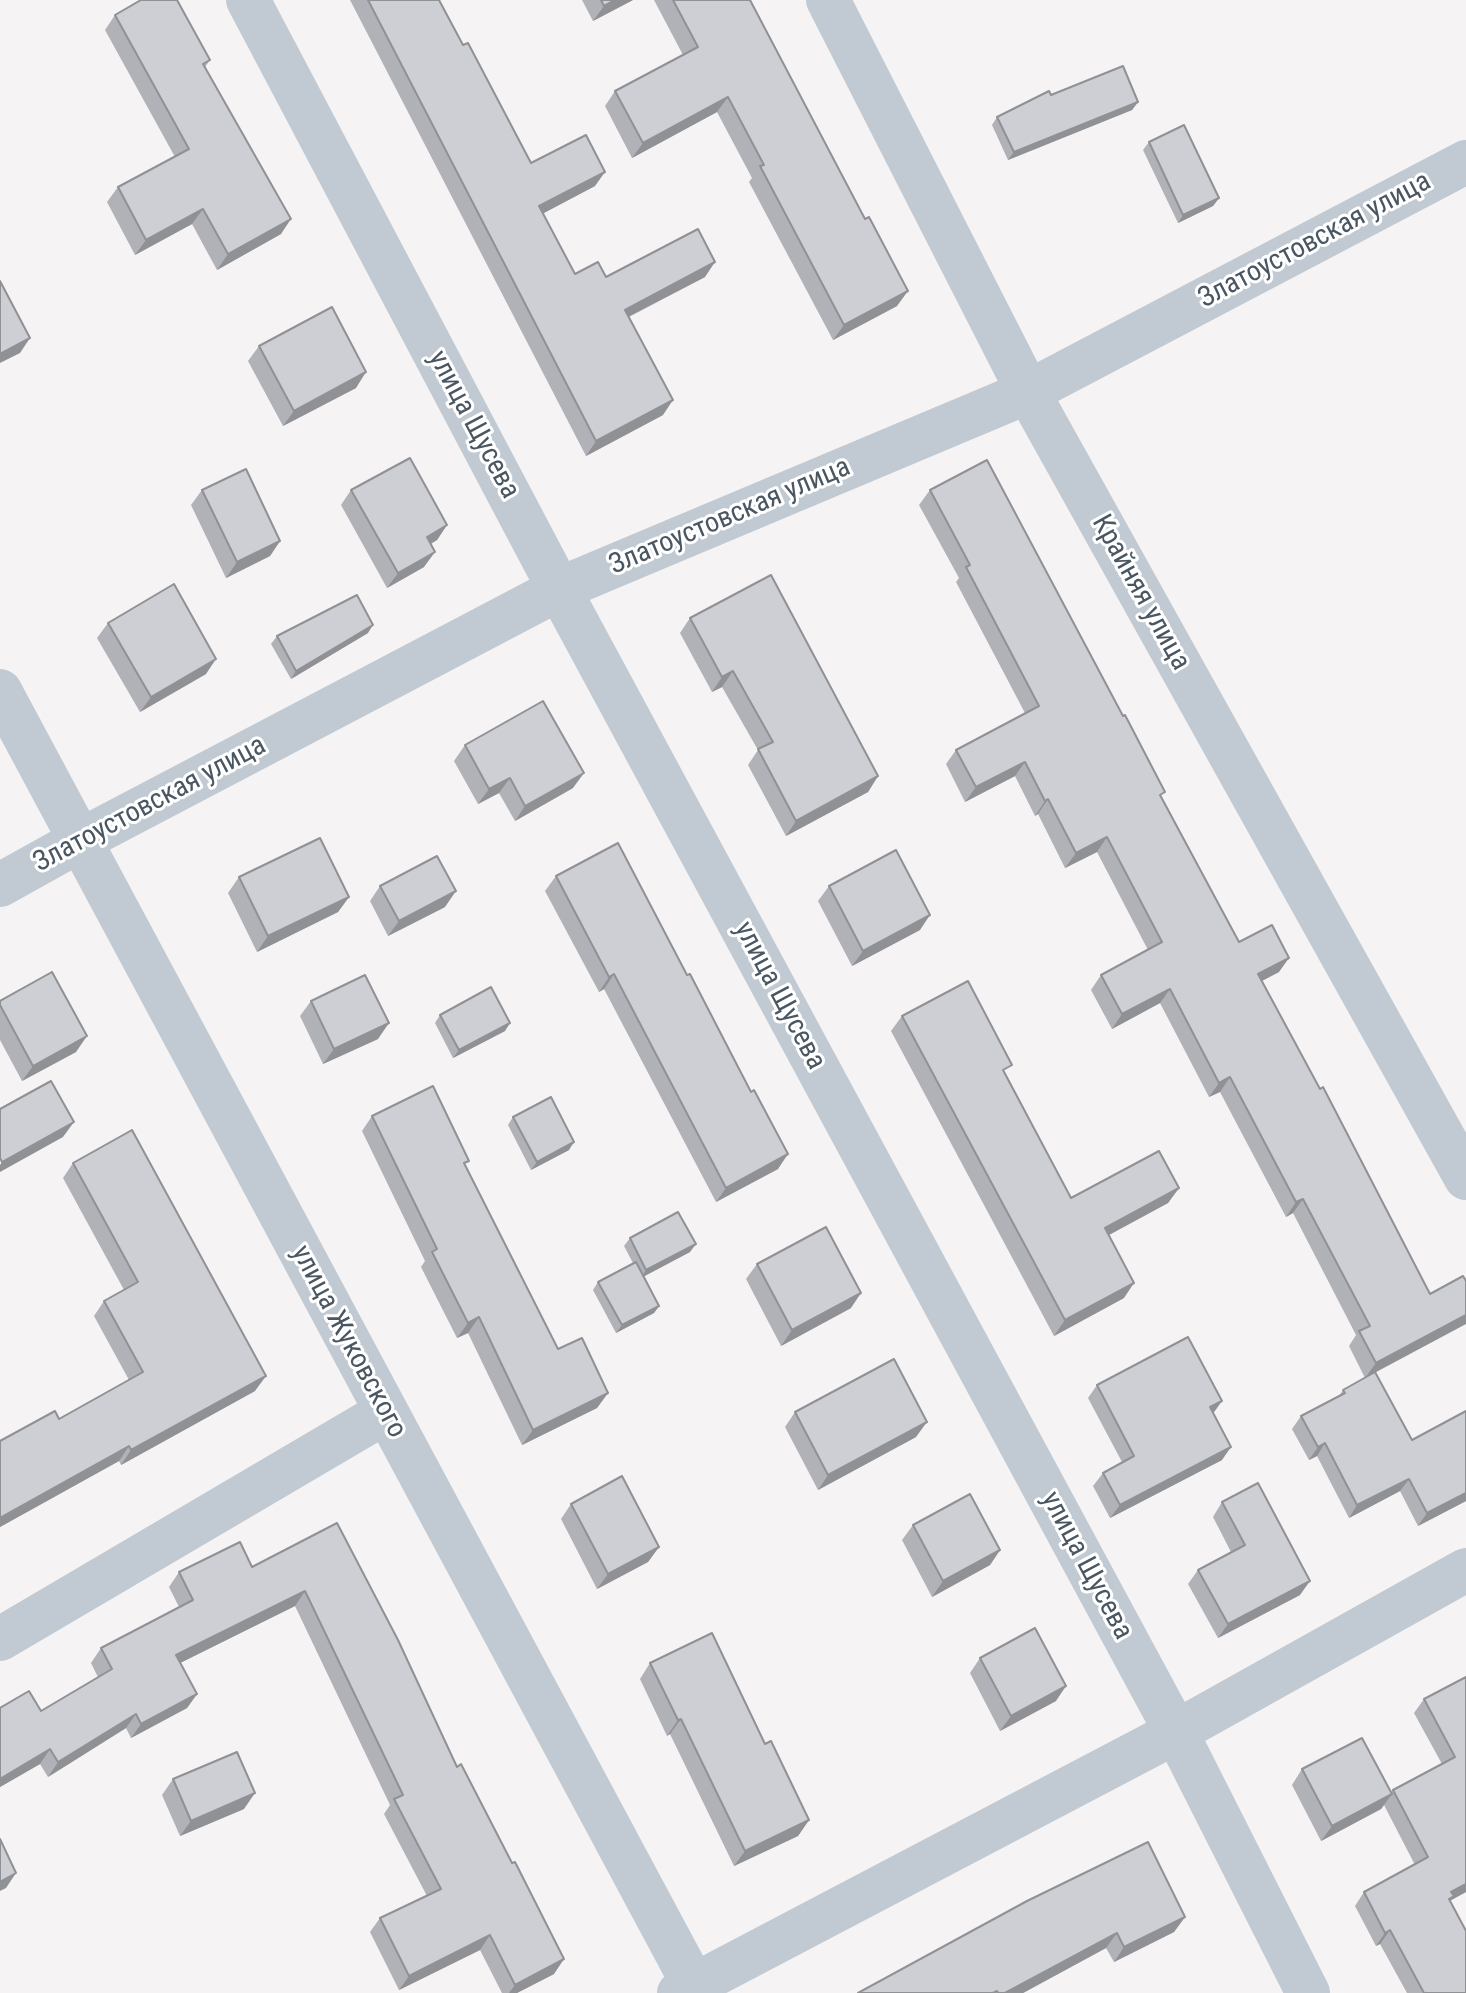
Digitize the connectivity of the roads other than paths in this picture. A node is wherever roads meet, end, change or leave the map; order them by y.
1 (248, 0) edge
2 (828, 0) edge
3 (1466, 162) edge
4 (1028, 392) junction
5 (559, 589) junction
6 (0, 691) edge
7 (79, 841) junction
8 (0, 885) edge
9 (1466, 1178) edge
10 (386, 1412) junction
11 (1466, 1570) edge
12 (0, 1639) edge
13 (1176, 1732) junction
14 (690, 1990) edge
15 (1308, 1993) edge

1 - 5 street, улица Щусева
2 - 4 street, Крайняя улица
3 - 4 street, Златоустовская улица
4 - 5 street, Златоустовская улица
4 - 9 street, Крайняя улица
5 - 7 street, Златоустовская улица
5 - 13 street, улица Щусева
6 - 7 street, улица Жуковского
7 - 8 street, Златоустовская улица
7 - 10 street, улица Жуковского
10 - 12 street
10 - 14 street, улица Жуковского
11 - 13 street
13 - 14 street
13 - 15 street, улица Щусева

